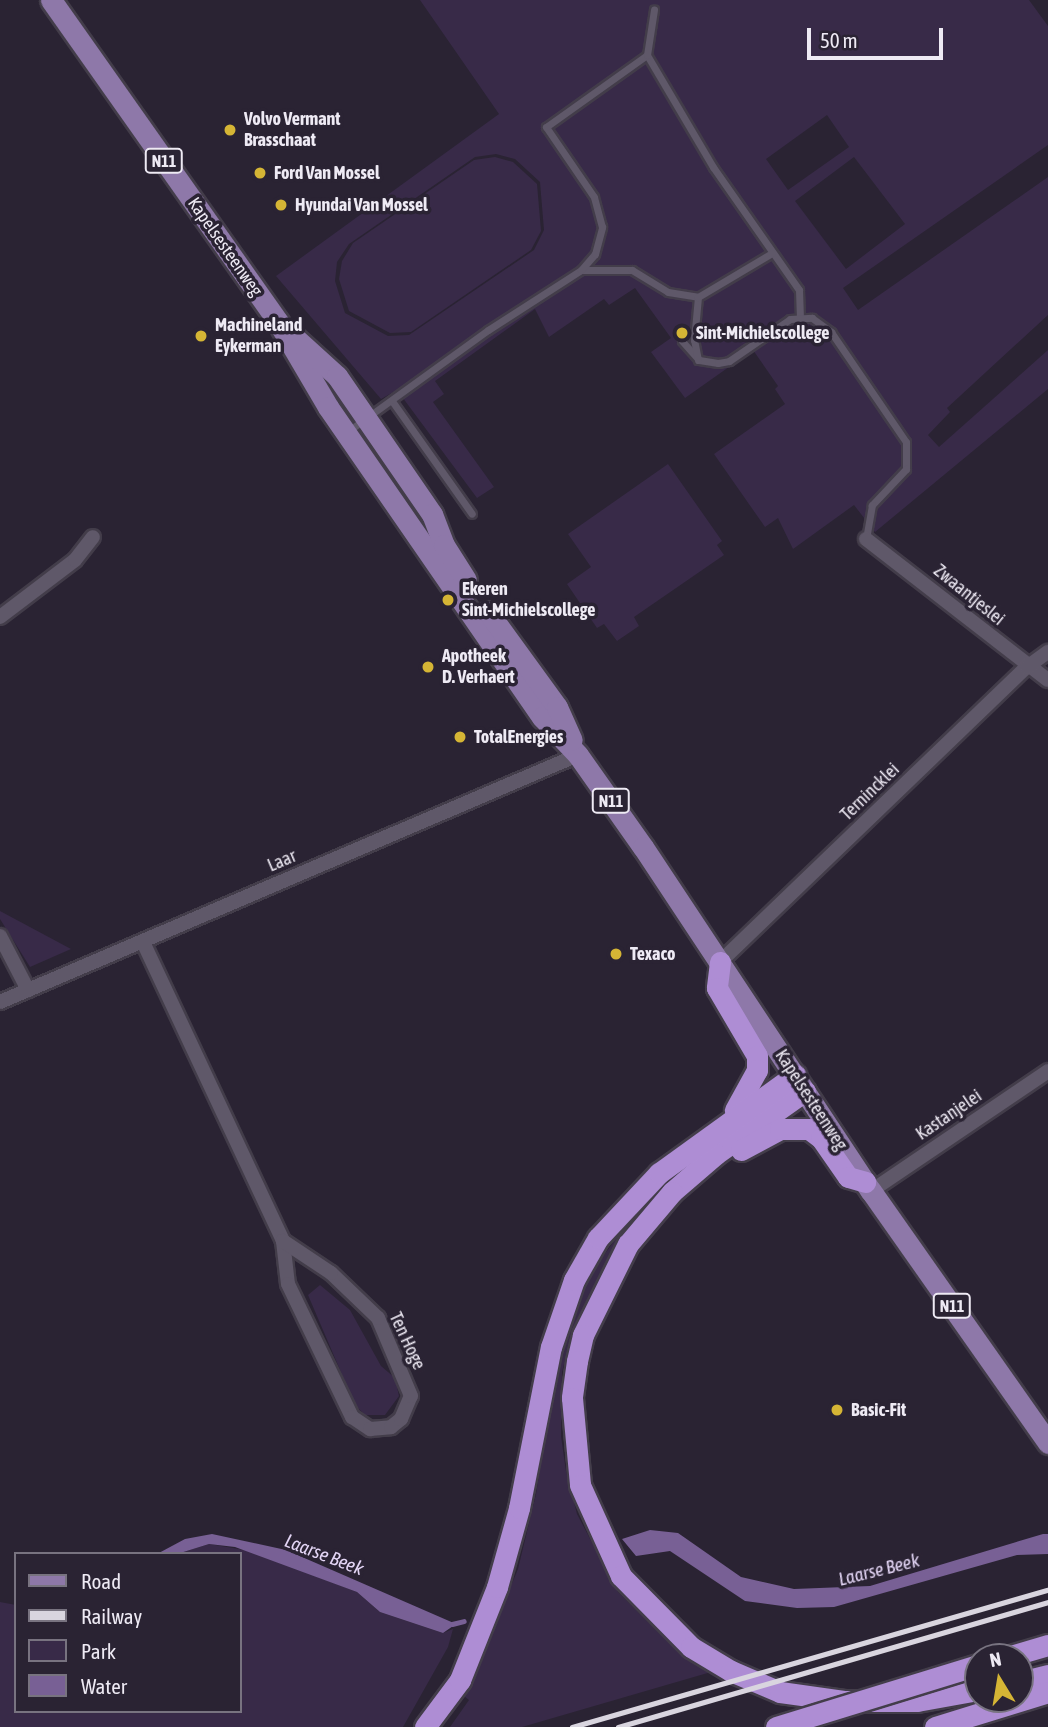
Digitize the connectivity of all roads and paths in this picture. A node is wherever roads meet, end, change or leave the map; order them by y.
1 (51, 0) edge
2 (654, 10) dead end
3 (647, 55) junction
4 (772, 253) junction
5 (581, 270) junction
6 (698, 298) junction
7 (800, 317) junction
8 (278, 322) junction
9 (682, 341) dead end
10 (699, 360) junction
11 (391, 401) junction
12 (367, 420) junction
13 (346, 433) junction
14 (472, 514) dead end
15 (93, 537) dead end
16 (431, 537) junction
17 (866, 539) joint
18 (0, 617) edge
19 (1048, 652) edge
20 (1027, 667) junction
21 (1048, 680) edge
22 (578, 755) junction
23 (0, 936) edge
24 (143, 942) junction
25 (720, 962) junction
26 (28, 990) junction
27 (0, 1002) edge
28 (1048, 1072) edge
29 (800, 1083) junction
30 (727, 1120) junction
31 (702, 1169) junction
32 (868, 1186) junction
33 (283, 1241) junction
34 (1045, 1432) edge
35 (964, 1669) edge
36 (964, 1692) edge
37 (1048, 1692) edge
38 (425, 1727) edge
39 (776, 1727) edge
40 (934, 1727) edge

1 - 8 main road, Kapelsesteenweg / N11
2 - 3 lane
3 - 4 lane
3 - 5 lane
4 - 6 lane
4 - 7 lane
5 - 6 lane
5 - 11 lane
6 - 10 lane
7 - 10 lane
7 - 17 lane
8 - 12 main road, Kapelsesteenweg / N11
8 - 13 main road, Kapelsesteenweg / N11
9 - 10 lane
11 - 12 lane
11 - 14 lane
12 - 13 lane
12 - 16 main road, Kapelsesteenweg / N11
13 - 16 main road, Kapelsesteenweg / N11
15 - 18 street
16 - 22 main road, Kapelsesteenweg / N11
17 - 20 street, Zwaantjeslei
19 - 20 street, Ternincklei
20 - 21 street, Zwaantjeslei
20 - 25 street, Ternincklei
22 - 24 street, Laar
22 - 25 main road, Kapelsesteenweg / N11
23 - 26 street
24 - 26 street, Laar
24 - 33 street, Ten Hoge
25 - 29 main road, Kapelsesteenweg / N11
25 - 30 highway
26 - 27 street, Laar
28 - 32 street, Kastanjelei
29 - 30 highway
29 - 31 highway
29 - 32 main road, Kapelsesteenweg / N11
30 - 38 highway
31 - 32 highway
31 - 36 highway
32 - 34 main road, Kapelsesteenweg / N11
33 - 33 street, Ten Hoge
35 - 39 highway, bridge
37 - 40 highway

